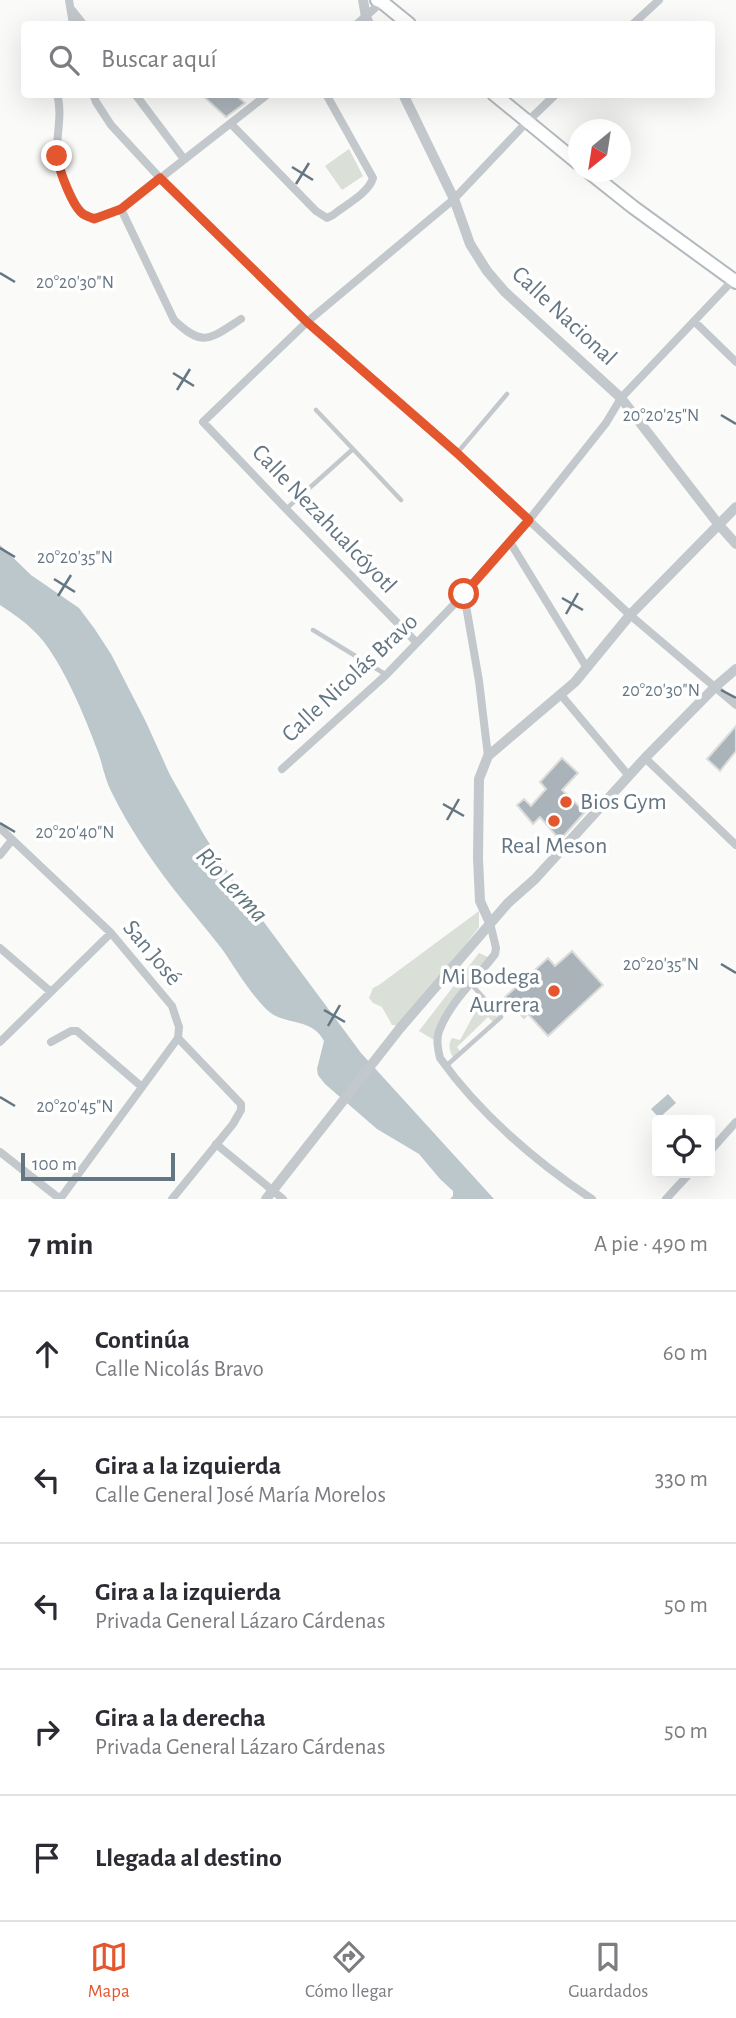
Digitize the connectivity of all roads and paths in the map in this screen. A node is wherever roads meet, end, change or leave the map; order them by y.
1 (363, 0) edge
2 (659, 0) edge
3 (381, 1) edge
4 (70, 4) edge
5 (81, 21) edge
6 (364, 21) edge
7 (365, 21) edge
8 (405, 21) edge
9 (635, 21) edge
10 (57, 98) edge
11 (94, 98) edge
12 (138, 98) edge
13 (263, 98) edge
14 (328, 98) edge
15 (405, 98) edge
16 (499, 98) edge
17 (552, 98) edge
18 (527, 122) junction
19 (231, 124) junction
20 (568, 154) edge
21 (184, 159) junction
22 (160, 178) junction
23 (602, 182) edge
24 (454, 199) junction
25 (121, 209) junction
26 (735, 280) edge
27 (241, 319) dead end
28 (694, 321) junction
29 (307, 322) junction
30 (736, 362) edge
31 (507, 394) dead end
32 (621, 398) junction
33 (316, 410) dead end
34 (353, 449) junction
35 (457, 453) junction
36 (401, 500) dead end
37 (736, 507) edge
38 (286, 509) junction
39 (529, 520) junction
40 (719, 525) junction
41 (510, 542) junction
42 (736, 544) edge
43 (464, 594) junction
44 (630, 615) junction
45 (313, 630) dead end
46 (417, 643) junction
47 (587, 668) junction
48 (736, 669) edge
49 (386, 675) junction
50 (715, 687) junction
51 (561, 695) junction
52 (736, 705) edge
53 (488, 756) junction
54 (645, 758) junction
55 (282, 769) dead end
56 (629, 776) junction
57 (0, 828) edge
58 (12, 841) junction
59 (736, 845) edge
60 (0, 855) edge
61 (490, 923) junction
62 (111, 933) junction
63 (0, 947) edge
64 (471, 984) junction
65 (51, 992) junction
66 (178, 1038) junction
67 (0, 1042) edge
68 (51, 1042) dead end
69 (445, 1067) junction
70 (142, 1087) junction
71 (736, 1122) edge
72 (216, 1144) junction
73 (715, 1145) edge
74 (0, 1152) edge
75 (685, 1178) edge
76 (60, 1199) edge
77 (172, 1199) edge
78 (266, 1199) edge
79 (284, 1199) edge
80 (592, 1199) edge
81 (666, 1199) edge

1 - 6 street
2 - 9 street
3 - 7 street
3 - 8 main road
4 - 5 street
10 - 25 street
11 - 22 street
12 - 21 street
13 - 19 street
14 - 19 street
15 - 24 street, Calle Nacional
16 - 18 main road
17 - 18 street
18 - 20 main road
18 - 24 street
19 - 21 street
21 - 22 street
22 - 25 street
22 - 29 street
23 - 26 main road
24 - 29 street
24 - 32 street, Calle Nacional
25 - 27 street
26 - 28 street, Calle Nicolás Bravo
28 - 30 street
28 - 32 street, Calle Nicolás Bravo
29 - 35 street
29 - 38 street, Calle Nezahualcóyotl
31 - 35 lane
32 - 39 street, Calle Nicolás Bravo
32 - 40 street, Calle Nacional
33 - 34 lane
34 - 36 lane
34 - 38 lane
35 - 39 street
37 - 40 street
38 - 46 street, Calle Nezahualcóyotl
39 - 41 street, Calle Nicolás Bravo
39 - 44 street
40 - 42 street, Calle Nacional
40 - 44 street
41 - 43 street, Calle Nicolás Bravo
41 - 47 street
43 - 46 street, Calle Nicolás Bravo
43 - 53 street
44 - 47 street
44 - 50 street
45 - 49 lane
46 - 49 street, Calle Nicolás Bravo
47 - 51 street
48 - 50 street
49 - 55 street, Calle Nicolás Bravo
50 - 52 street
50 - 54 street
51 - 53 street
51 - 56 street
53 - 61 street
54 - 56 street
54 - 59 street
56 - 61 street
57 - 58 street, San José
58 - 60 street
58 - 62 street, San José
61 - 64 street
61 - 78 street, bridge
62 - 65 street
62 - 66 street, San José
63 - 65 street
64 - 69 street
64 - 69 lane
65 - 67 street
66 - 70 street
66 - 72 street
68 - 70 street
69 - 80 street
70 - 76 street
71 - 73 street
72 - 77 street
72 - 79 street
74 - 76 street
75 - 81 street

